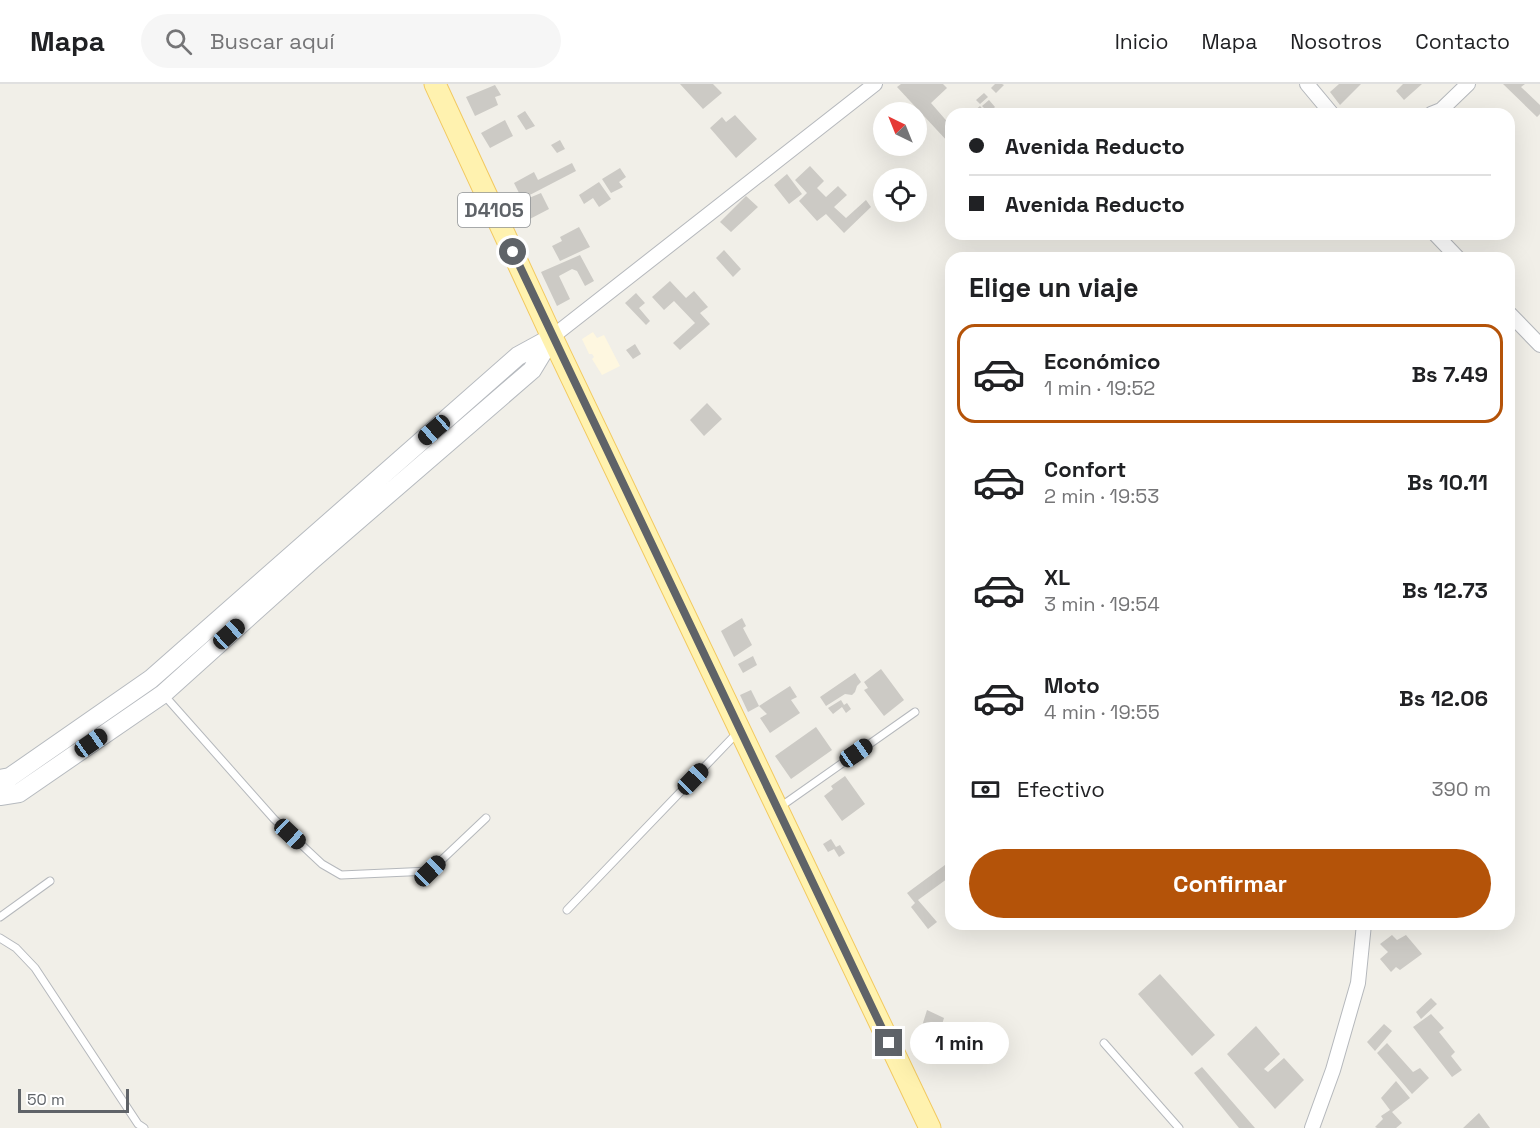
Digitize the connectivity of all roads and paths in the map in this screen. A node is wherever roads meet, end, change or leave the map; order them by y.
1 (435, 84) edge
2 (875, 84) edge
3 (1307, 84) edge
4 (1468, 84) edge
5 (1327, 108) edge
6 (1443, 108) edge
7 (1441, 240) edge
8 (1452, 252) edge
9 (1515, 319) edge
10 (552, 337) junction
11 (1540, 345) edge
12 (306, 554) junction
13 (151, 679) junction
14 (163, 693) junction
15 (915, 712) dead end
16 (740, 730) junction
17 (0, 779) edge
18 (0, 796) edge
19 (778, 808) junction
20 (486, 818) dead end
21 (50, 881) dead end
22 (567, 910) dead end
23 (0, 917) edge
24 (1363, 930) edge
25 (0, 938) edge
26 (1104, 1043) dead end
27 (144, 1128) edge
28 (930, 1128) edge
29 (1179, 1128) edge
30 (1312, 1128) edge

1 - 10 main road, D4105
2 - 10 street
3 - 5 street
4 - 6 street
7 - 8 street
9 - 11 street
10 - 12 street
10 - 16 main road, D4105
12 - 13 street
12 - 14 street
13 - 14 street
13 - 17 street
14 - 18 street
14 - 20 lane
15 - 19 lane
16 - 19 main road, D4105
16 - 22 lane
19 - 28 main road, D4105
21 - 23 lane
24 - 30 street
25 - 27 lane
26 - 29 lane

